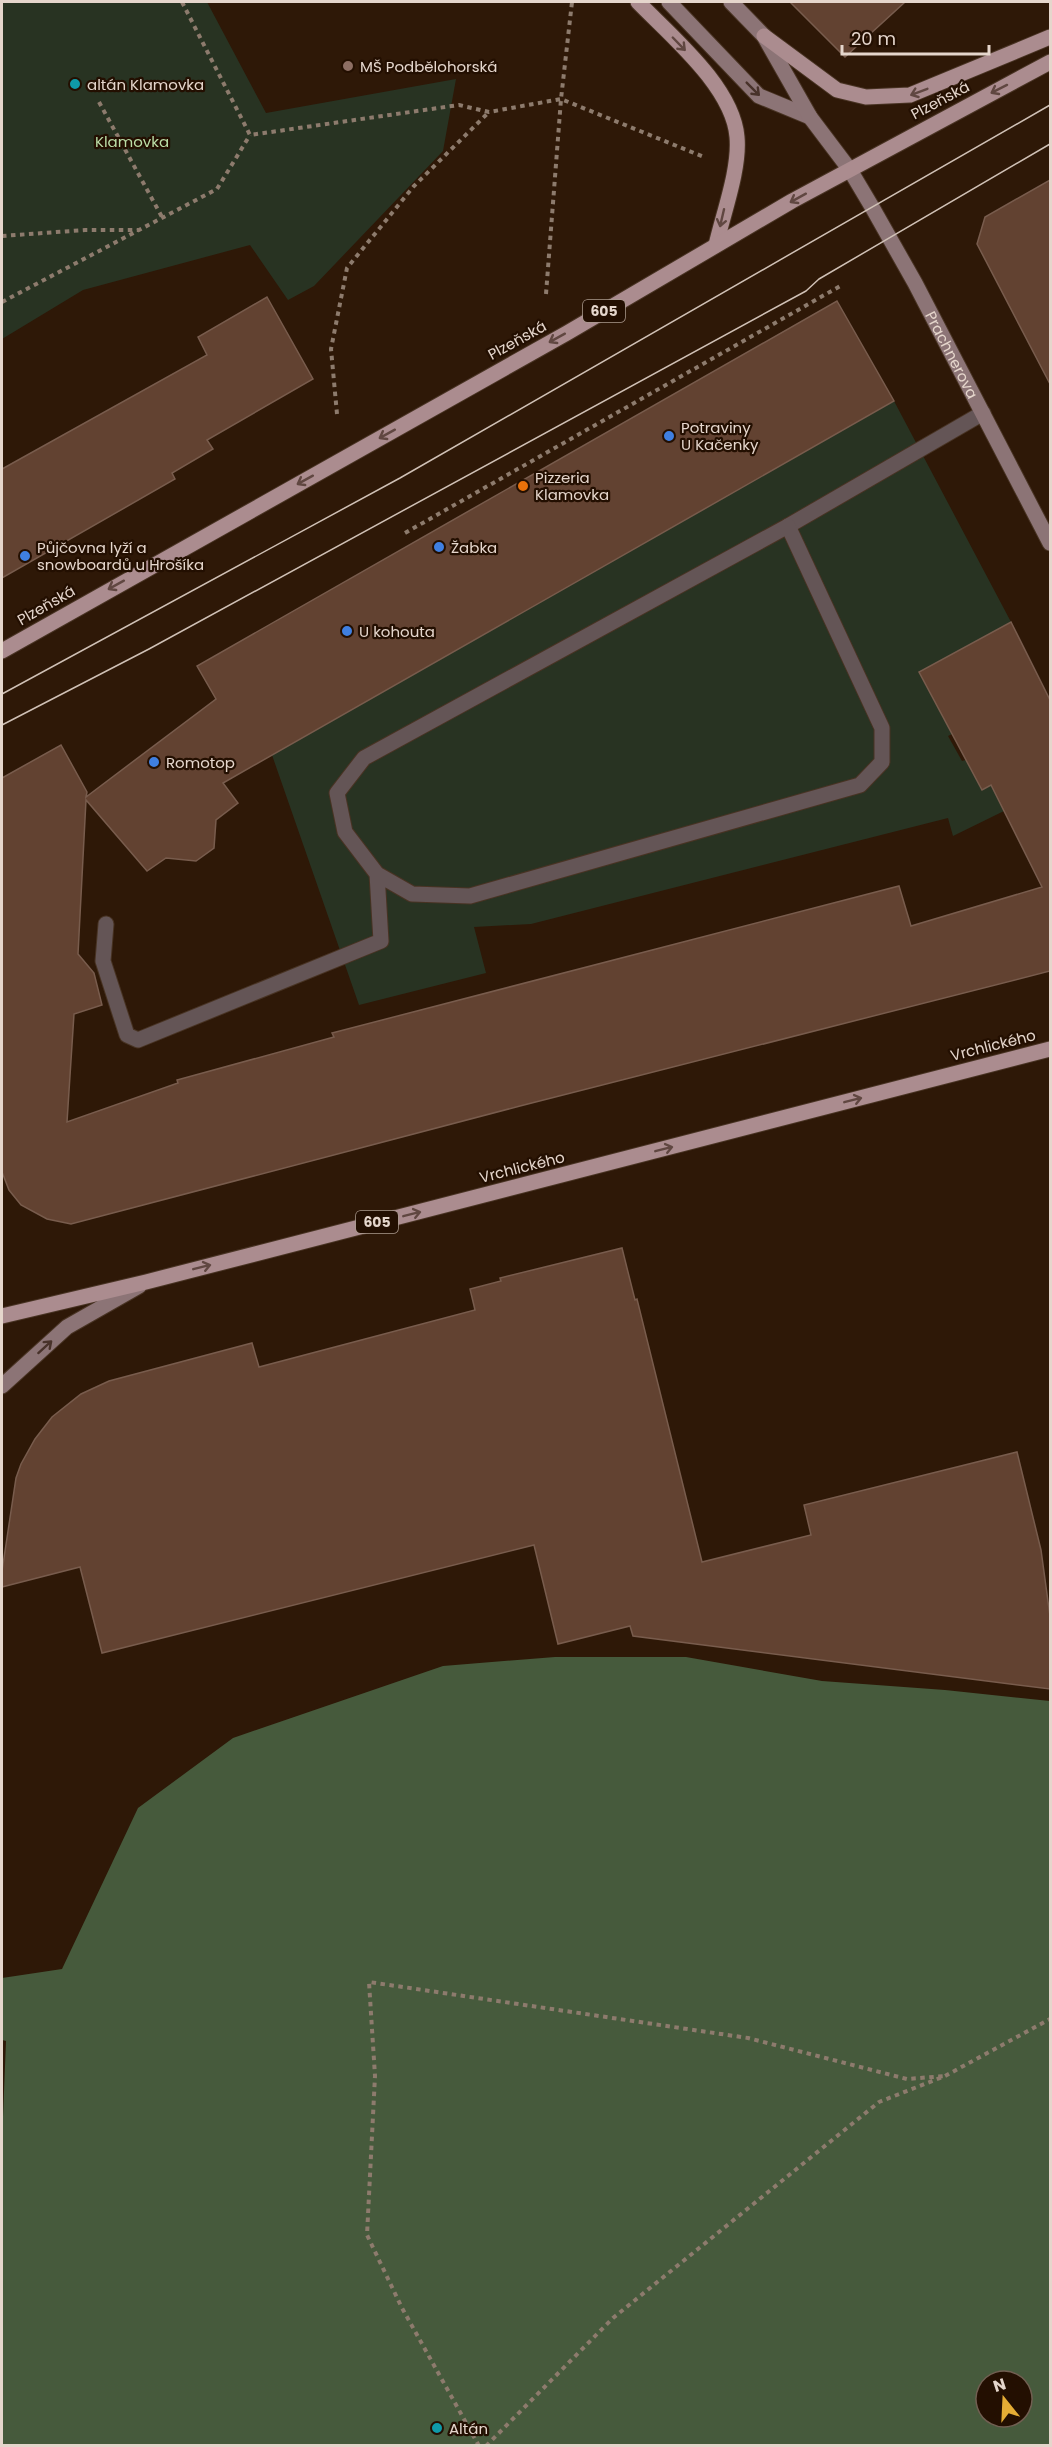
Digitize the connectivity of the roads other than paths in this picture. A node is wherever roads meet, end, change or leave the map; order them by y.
1 (638, 2) edge
2 (669, 2) edge
3 (731, 2) edge
4 (764, 36) junction
5 (1050, 37) edge
6 (1050, 62) edge
7 (810, 117) junction
8 (850, 170) junction
9 (716, 245) junction
10 (983, 413) junction
11 (788, 526) junction
12 (1050, 543) edge
13 (2, 651) edge
14 (377, 874) junction
15 (106, 924) dead end
16 (1050, 1049) edge
17 (146, 1282) junction
18 (2, 1316) edge
19 (2, 1386) edge

1 -> 9 main road
2 -> 7 main road
3 - 4 main road, Prachnerova
5 -> 4 main road
4 - 7 main road, Prachnerova
6 -> 8 main road, Plzeňská / 605
7 - 8 main road, Prachnerova
8 -> 9 main road, Plzeňská / 605
8 - 10 main road, Prachnerova
9 -> 13 main road, Plzeňská / 605
10 - 11 lane
10 - 12 main road, Prachnerova
11 - 14 lane
11 - 14 lane
14 - 15 lane
17 -> 16 main road, Vrchlického / 605
17 - 18 main road, Vrchlického / 605
19 -> 17 main road

